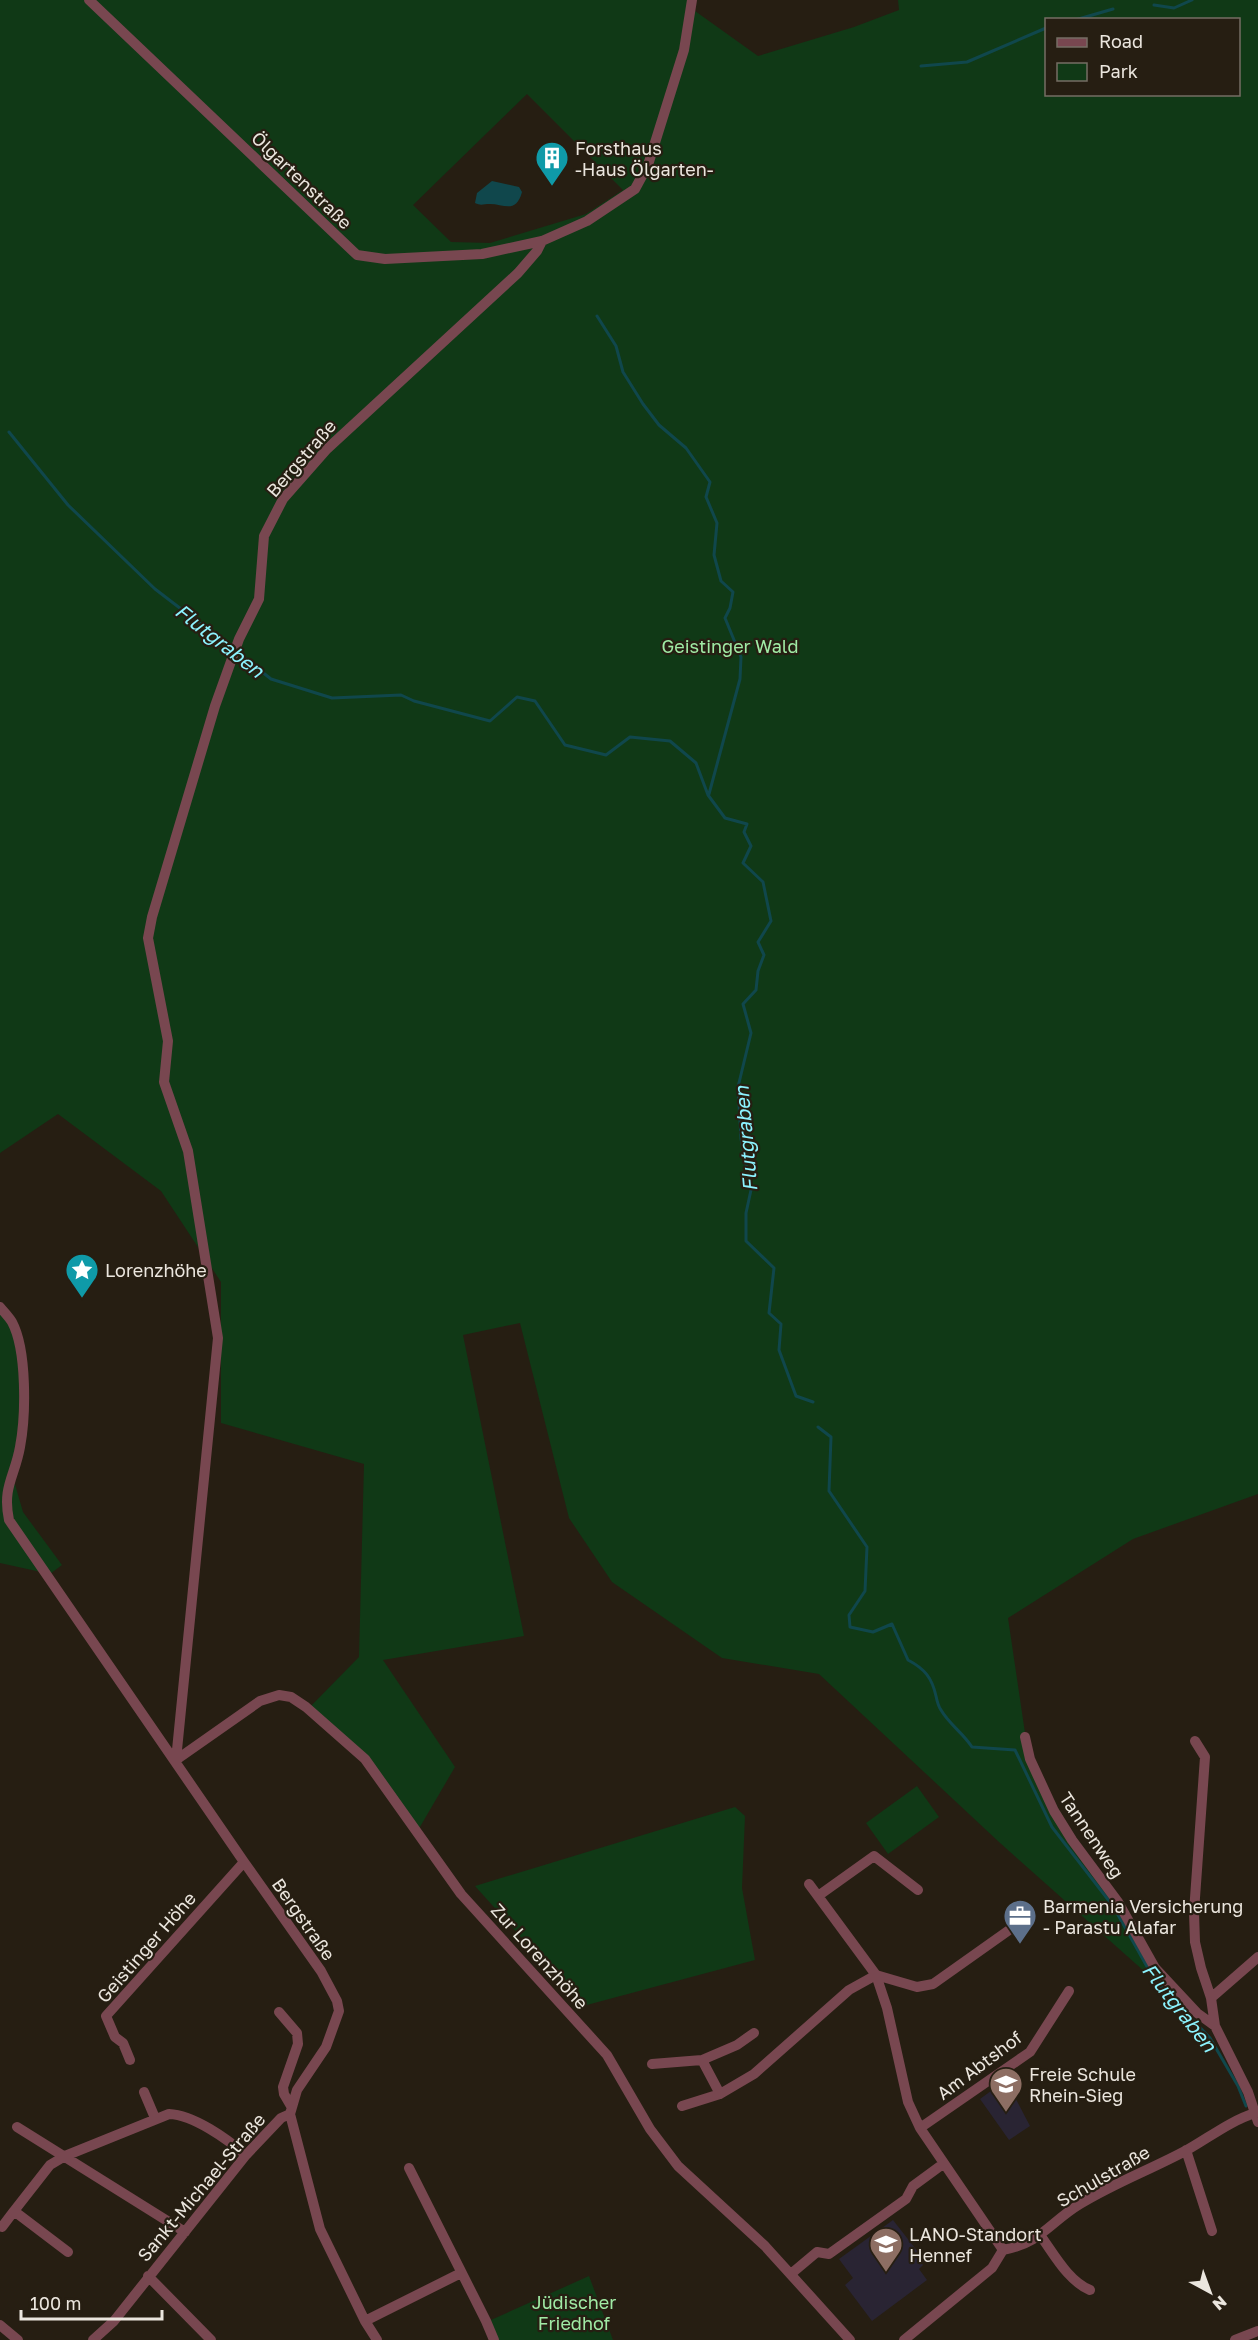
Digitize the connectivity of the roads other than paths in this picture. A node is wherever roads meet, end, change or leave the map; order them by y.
1 (89, 0) edge
2 (692, 0) edge
3 (542, 241) junction
4 (0, 1307) edge
5 (1025, 1737) dead end
6 (1195, 1741) dead end
7 (176, 1760) junction
8 (244, 1862) junction
9 (809, 1884) dead end
10 (918, 1890) dead end
11 (818, 1896) junction
12 (1012, 1928) dead end
13 (1258, 1957) edge
14 (876, 1975) junction
15 (1069, 1991) dead end
16 (1211, 1998) junction
17 (279, 2012) dead end
18 (1215, 2026) junction
19 (754, 2033) dead end
20 (130, 2060) dead end
21 (702, 2060) junction
22 (652, 2064) dead end
23 (144, 2092) dead end
24 (720, 2094) junction
25 (682, 2106) dead end
26 (291, 2110) junction
27 (1257, 2117) edge
28 (155, 2118) junction
29 (17, 2127) dead end
30 (920, 2128) junction
31 (1186, 2150) junction
32 (246, 2155) junction
33 (65, 2156) junction
34 (943, 2164) junction
35 (409, 2168) dead end
36 (14, 2211) junction
37 (3, 2227) dead end
38 (1212, 2231) dead end
39 (185, 2232) junction
40 (1040, 2235) junction
41 (1003, 2250) junction
42 (68, 2252) dead end
43 (461, 2273) junction
44 (792, 2273) junction
45 (148, 2276) junction
46 (1090, 2290) dead end
47 (365, 2321) junction
48 (0, 2325) edge
49 (1258, 2331) edge
50 (98, 2339) edge
51 (18, 2340) edge
52 (211, 2340) edge
53 (377, 2340) edge
54 (494, 2340) edge
55 (850, 2340) edge
56 (904, 2340) edge
57 (1235, 2340) edge

1 - 3 street, Ölgartenstraße
2 - 3 street, Ölgartenstraße
3 - 7 street, Bergstraße
4 - 7 street, Bergstraße
5 - 18 street, Tannenweg
6 - 16 street
7 - 8 street, Bergstraße
7 - 44 street, Zur Lorenzhöhe
8 - 20 street, Geistinger Höhe
8 - 26 street, Bergstraße
9 - 11 street, Am Abtshof
10 - 11 street
11 - 14 street, Am Abtshof
12 - 14 street
13 - 16 street
14 - 24 street
14 - 30 street, Am Abtshof
15 - 30 street, Am Abtshof
16 - 18 street
17 - 26 street
18 - 27 street
19 - 21 street
21 - 22 street
21 - 24 street
23 - 28 street
24 - 25 street
26 - 32 street, Sankt-Michael-Straße
26 - 47 street
27 - 31 street, Schulstraße
28 - 32 street
28 - 33 street
29 - 33 street
30 - 34 street, Am Abtshof
31 - 38 street
31 - 40 street, Schulstraße
32 - 39 street, Sankt-Michael-Straße
33 - 36 street
33 - 39 street
34 - 41 street, Am Abtshof
34 - 44 street
35 - 43 street
36 - 37 street
36 - 42 street
39 - 45 street, Sankt-Michael-Straße
40 - 41 street, Schulstraße
40 - 46 street
41 - 56 street
43 - 47 street
43 - 54 street
44 - 55 street, Zur Lorenzhöhe
45 - 50 street, Sankt-Michael-Straße
45 - 52 street
47 - 53 street
48 - 51 street
49 - 57 street

